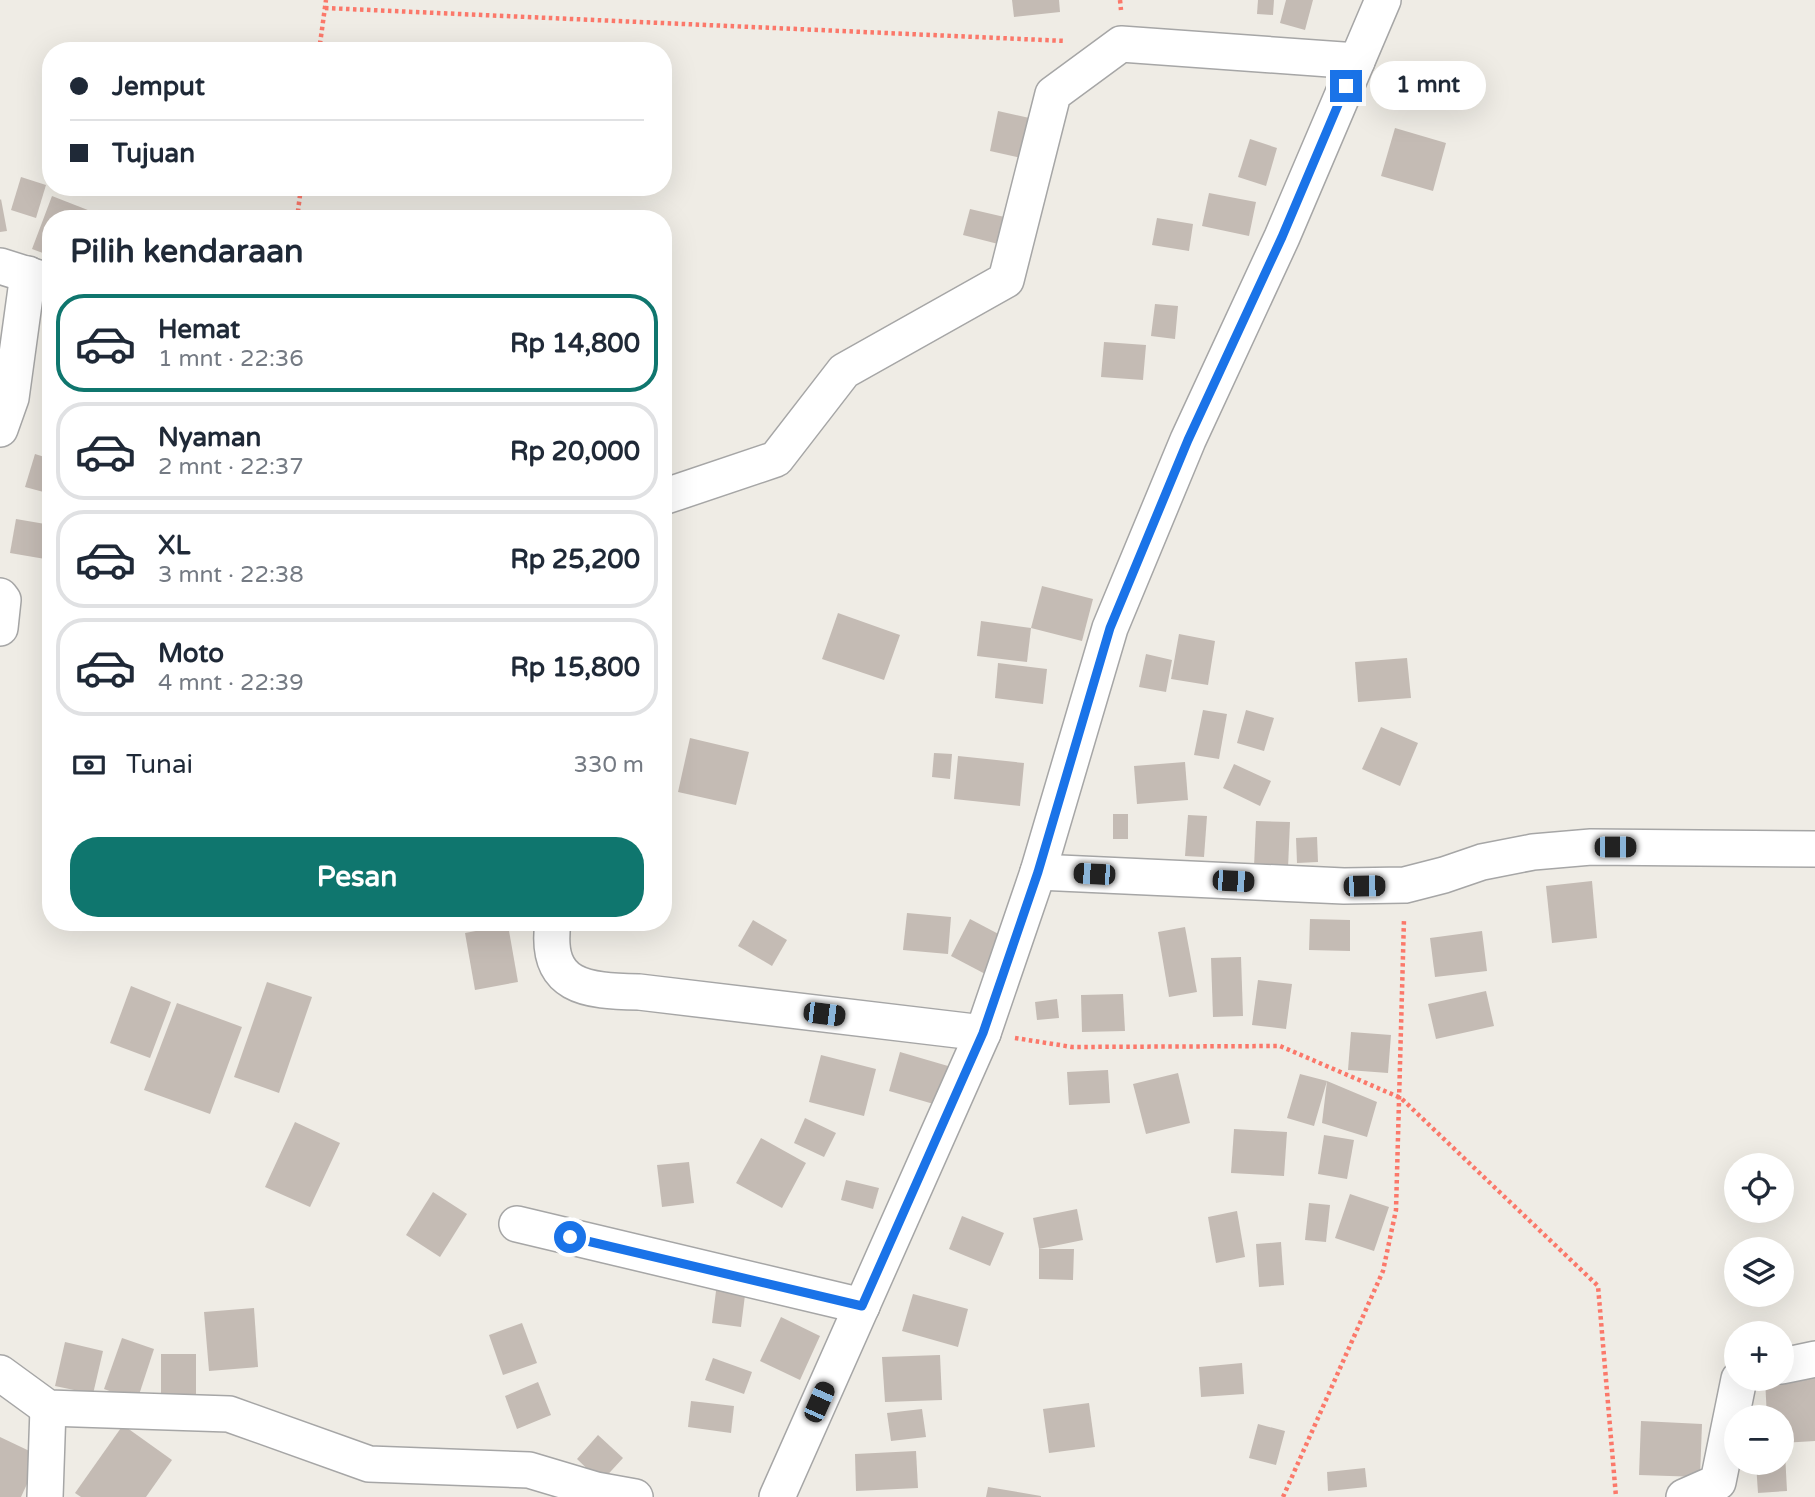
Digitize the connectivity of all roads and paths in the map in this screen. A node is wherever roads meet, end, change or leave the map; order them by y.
1 (326, 0) edge
2 (1383, 0) edge
3 (325, 8) junction
4 (321, 42) edge
5 (1121, 44) junction
6 (1357, 61) junction
7 (26, 274) edge
8 (0, 429) edge
9 (672, 494) edge
10 (0, 596) edge
11 (0, 628) edge
12 (1815, 849) edge
13 (1038, 872) junction
14 (1405, 885) junction
15 (552, 931) edge
16 (983, 1033) junction
17 (1401, 1098) junction
18 (517, 1224) dead end
19 (862, 1306) junction
20 (1815, 1359) edge
21 (1794, 1363) edge
22 (0, 1373) edge
23 (1737, 1391) edge
24 (48, 1408) junction
25 (45, 1497) edge
26 (635, 1497) edge
27 (777, 1497) edge
28 (1283, 1497) edge
29 (1616, 1497) edge
30 (1684, 1497) edge

1 - 3 path
2 - 6 street
3 - 4 path
3 - 5 path
5 - 6 street
5 - 9 street
6 - 13 street
7 - 8 street
10 - 11 street
12 - 14 street
13 - 14 street
13 - 16 street
14 - 17 path
15 - 16 street
16 - 17 path
16 - 19 street
17 - 28 path
17 - 29 path
18 - 19 street
19 - 27 street
20 - 21 street
22 - 24 street
23 - 30 street
24 - 25 street
24 - 26 street

